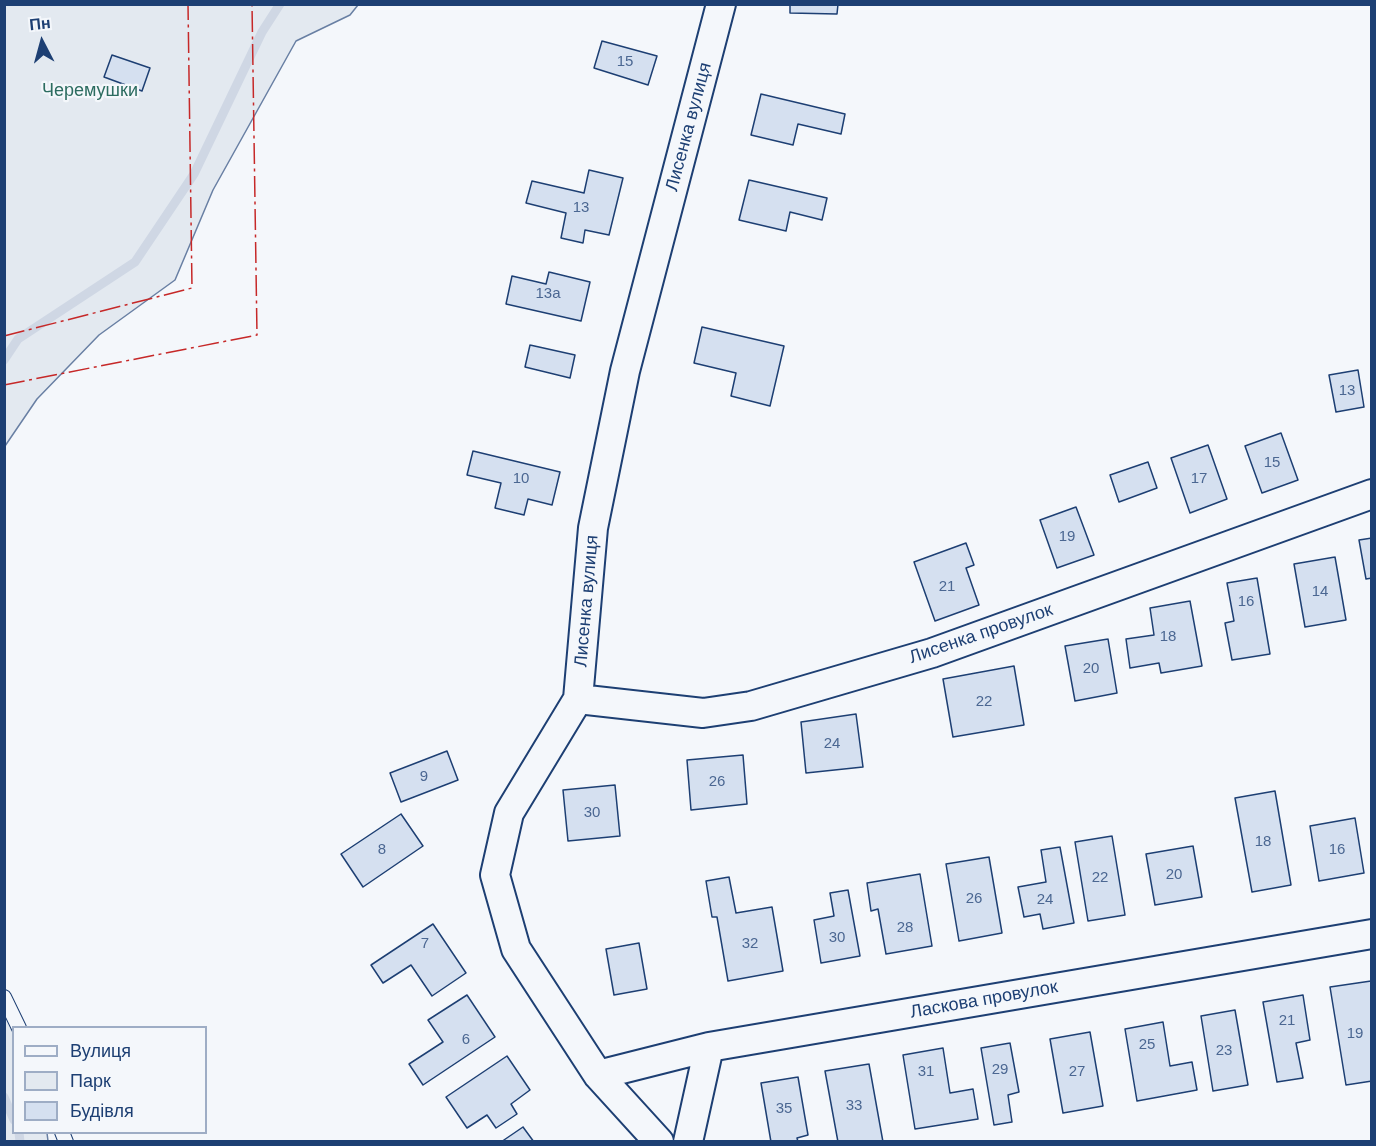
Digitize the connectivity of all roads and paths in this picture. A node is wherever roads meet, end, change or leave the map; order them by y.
1 (721, 4) edge
2 (1371, 494) edge
3 (578, 699) junction
4 (1371, 934) edge
5 (4, 997) edge
6 (18, 1026) edge
7 (709, 1047) junction
8 (598, 1075) junction
9 (659, 1142) edge
10 (688, 1142) edge

1 - 3 street, Лисенка вулиця
2 - 3 street, Лисенка провулок
3 - 8 street, Лисенка вулиця
4 - 7 street, Ласкова провулок
5 - 6 lane
7 - 8 street, Ласкова провулок
7 - 10 street
8 - 9 street, Лисенка вулиця

